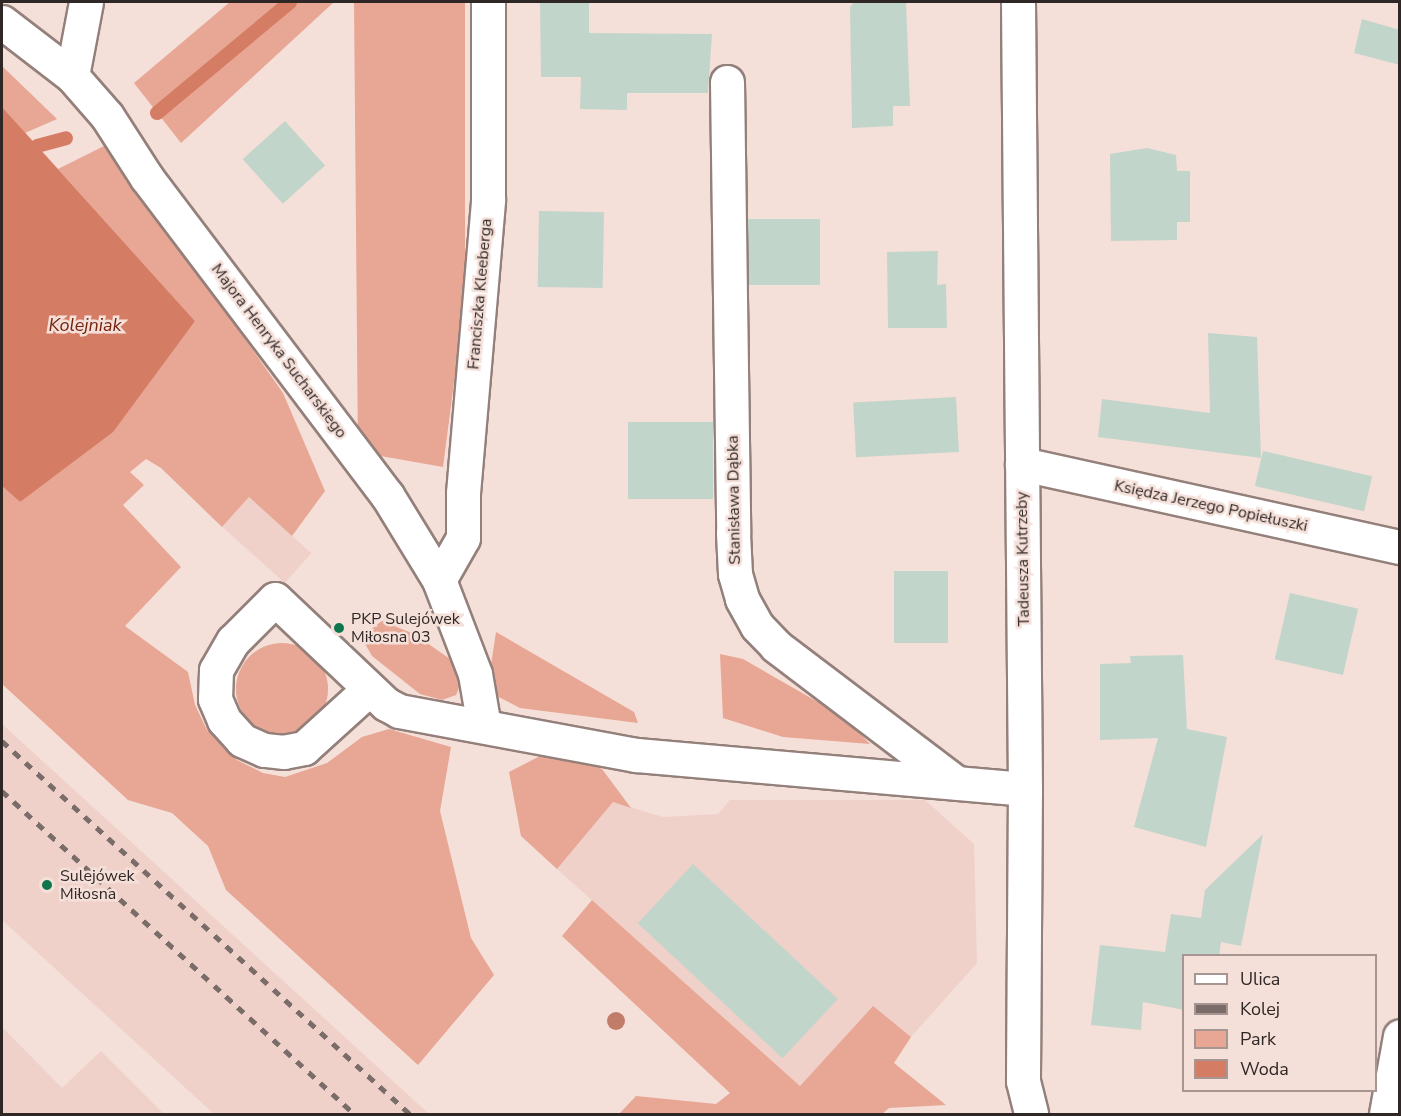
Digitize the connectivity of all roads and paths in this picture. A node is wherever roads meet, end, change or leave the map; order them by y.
1 (86, 2) edge
2 (488, 2) edge
3 (1018, 2) edge
4 (2, 22) edge
5 (72, 76) junction
6 (727, 82) dead end
7 (1022, 464) junction
8 (1400, 547) edge
9 (439, 580) junction
10 (369, 689) junction
11 (484, 726) junction
12 (955, 782) junction
13 (1025, 789) junction
14 (1400, 1036) edge
15 (1030, 1114) edge
16 (1386, 1114) edge

1 - 5 street
2 - 9 street, Franciszka Kleeberga
3 - 7 street, Tadeusza Kutrzeby
4 - 5 street, Majora Henryka Sucharskiego
5 - 9 street, Majora Henryka Sucharskiego
6 - 12 street, Stanisława Dąbka
7 - 8 street, Księdza Jerzego Popiełuszki
7 - 13 street, Tadeusza Kutrzeby
9 - 11 street, Majora Henryka Sucharskiego
10 - 10 street
10 - 11 street
11 - 12 street
12 - 13 street
13 - 15 street, Tadeusza Kutrzeby
14 - 16 street

